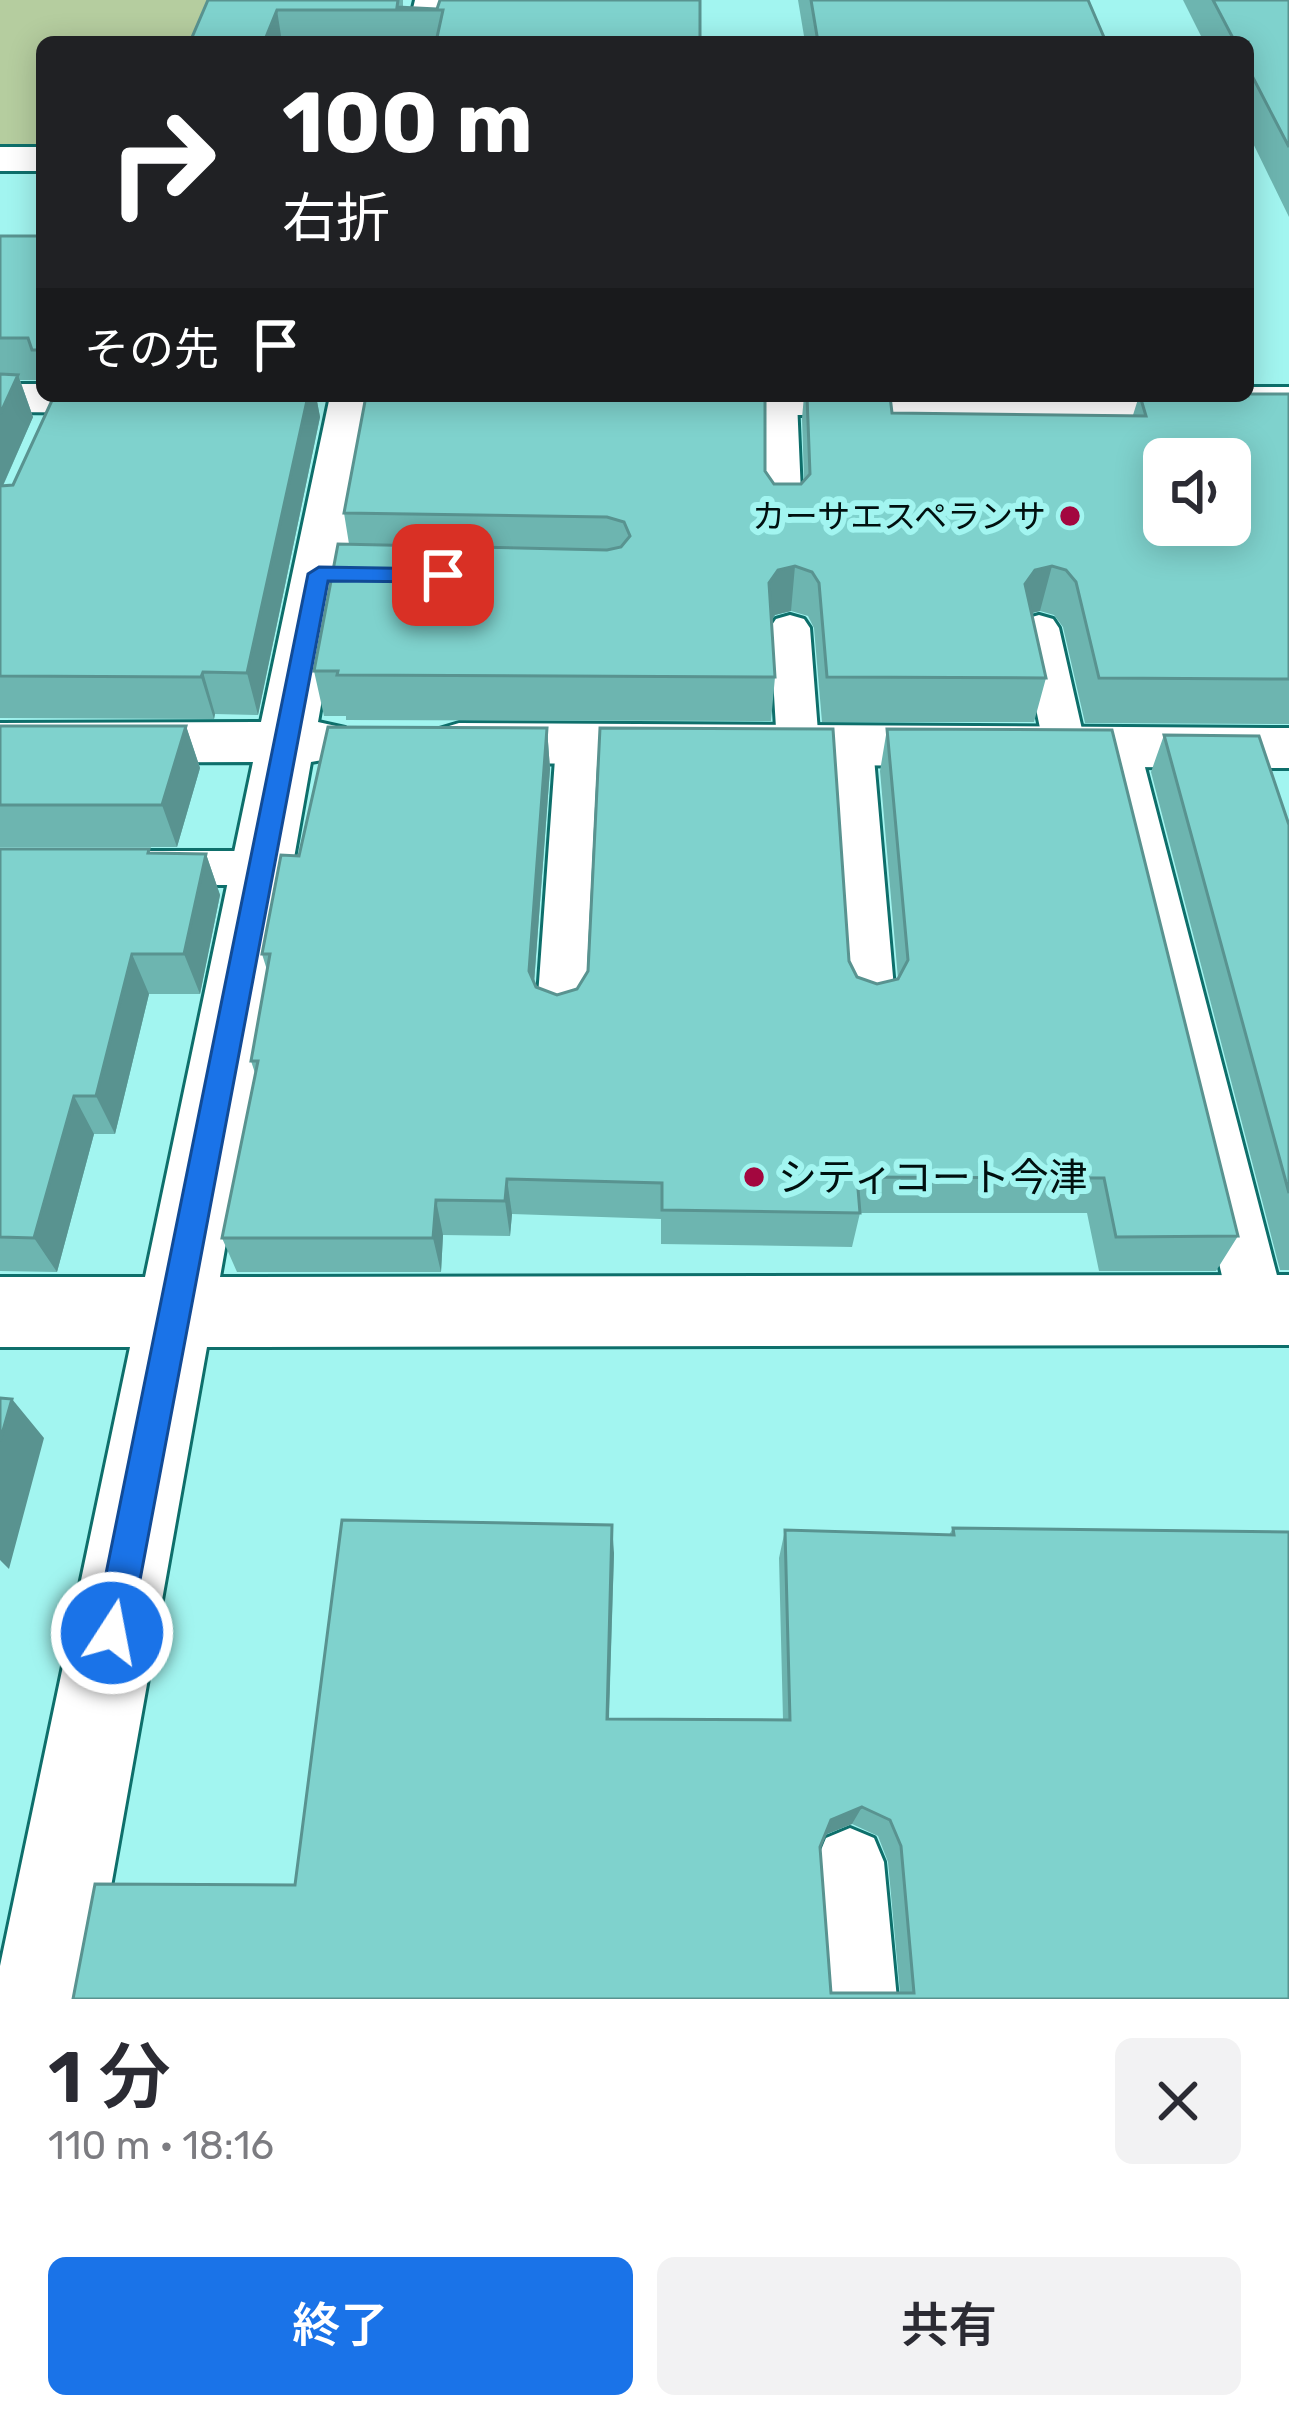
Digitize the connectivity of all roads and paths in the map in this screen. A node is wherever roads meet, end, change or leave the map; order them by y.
1 (0, 159) edge
2 (36, 159) edge
3 (0, 398) edge
4 (1254, 401) edge
5 (1289, 401) edge
6 (155, 402) edge
7 (351, 402) edge
8 (780, 402) edge
9 (54, 418) edge
10 (784, 516) edge
11 (790, 628) dead end
12 (1039, 628) edge
13 (286, 742) junction
14 (0, 743) edge
15 (578, 745) junction
16 (825, 746) junction
17 (1092, 747) junction
18 (1289, 748) edge
19 (95, 868) edge
20 (261, 868) junction
21 (871, 1000) edge
22 (561, 1010) edge
23 (1274, 1310) edge
24 (0, 1312) edge
25 (173, 1313) junction
26 (850, 1862) edge
27 (42, 1999) edge
28 (861, 1999) edge

1 - 2 street
3 - 9 street
4 - 5 street
6 - 9 street
7 - 13 street
8 - 10 lane
11 - 16 lane
12 - 17 lane
13 - 14 street
13 - 15 street
13 - 20 street
15 - 16 street
15 - 22 lane
16 - 17 street
16 - 21 lane
17 - 18 street
17 - 23 lane
19 - 20 lane
20 - 25 street
23 - 25 street
24 - 25 street
25 - 27 street
26 - 28 lane

